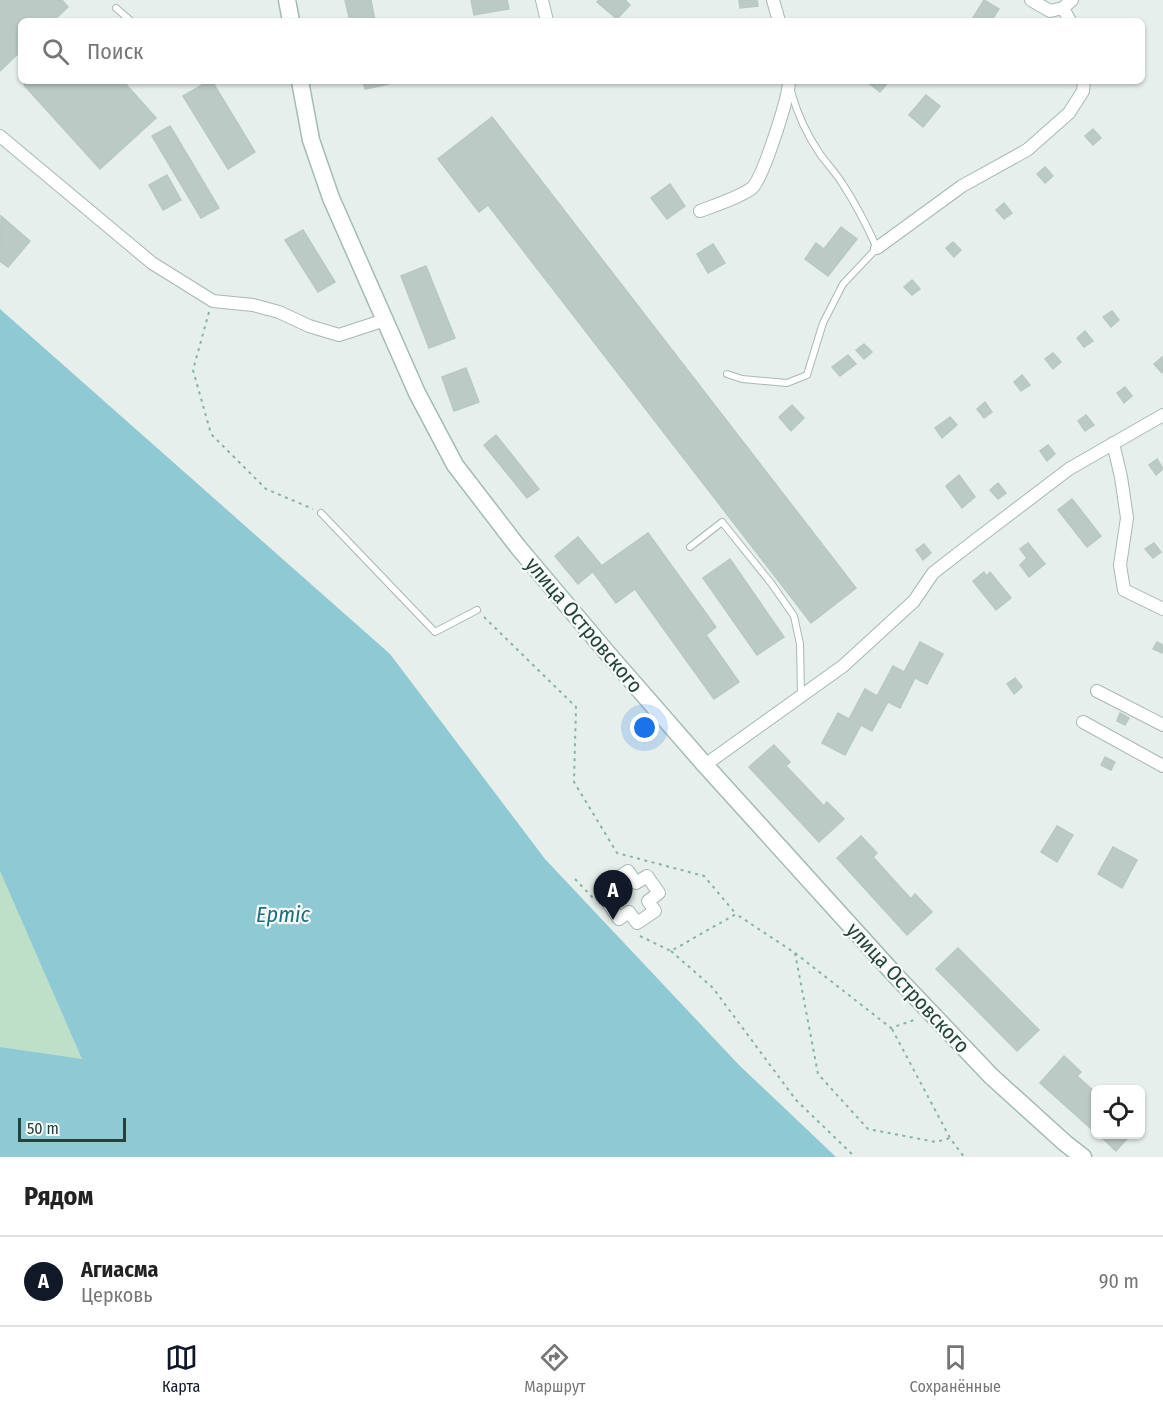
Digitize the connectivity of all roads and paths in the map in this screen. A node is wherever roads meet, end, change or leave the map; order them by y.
1 (287, 0) edge
2 (542, 0) edge
3 (773, 0) edge
4 (1031, 0) edge
5 (1068, 4) edge
6 (116, 8) dead end
7 (128, 18) edge
8 (290, 18) edge
9 (546, 18) edge
10 (777, 18) edge
11 (301, 84) edge
12 (790, 84) edge
13 (790, 84) edge
14 (1084, 84) edge
15 (0, 136) edge
16 (5, 145) edge
17 (700, 211) dead end
18 (877, 248) junction
19 (213, 301) junction
20 (385, 320) junction
21 (727, 374) dead end
22 (1163, 415) edge
23 (1113, 443) junction
24 (321, 513) joint
25 (690, 547) dead end
26 (1163, 609) edge
27 (477, 610) joint
28 (1097, 692) dead end
29 (801, 694) junction
30 (1083, 722) dead end
31 (1163, 725) edge
32 (705, 765) junction
33 (1163, 766) edge
34 (575, 879) dead end
35 (596, 900) dead end
36 (648, 901) joint
37 (736, 914) junction
38 (636, 934) dead end
39 (671, 951) junction
40 (795, 953) junction
41 (931, 1014) junction
42 (891, 1028) junction
43 (950, 1138) junction
44 (855, 1157) edge
45 (964, 1157) edge
46 (1083, 1157) edge

1 - 8 main road
2 - 9 street
3 - 10 street
4 - 5 street
6 - 7 lane
11 - 20 main road, улица Островского
12 - 18 lane
13 - 17 street
14 - 18 street
15 - 16 street
16 - 19 street
18 - 21 lane
19 - 20 street
19 - 24 path
20 - 32 main road, улица Островского
22 - 23 street
23 - 26 street
23 - 29 street
24 - 27 lane
25 - 29 lane
27 - 37 path
28 - 31 street
29 - 32 street
30 - 33 street
32 - 41 main road, улица Островского
34 - 35 path
36 - 36 street
37 - 39 path
37 - 40 path
38 - 39 path
39 - 44 path
40 - 42 path
40 - 43 path
41 - 42 path
41 - 46 main road, улица Островского
42 - 43 path
43 - 45 path

